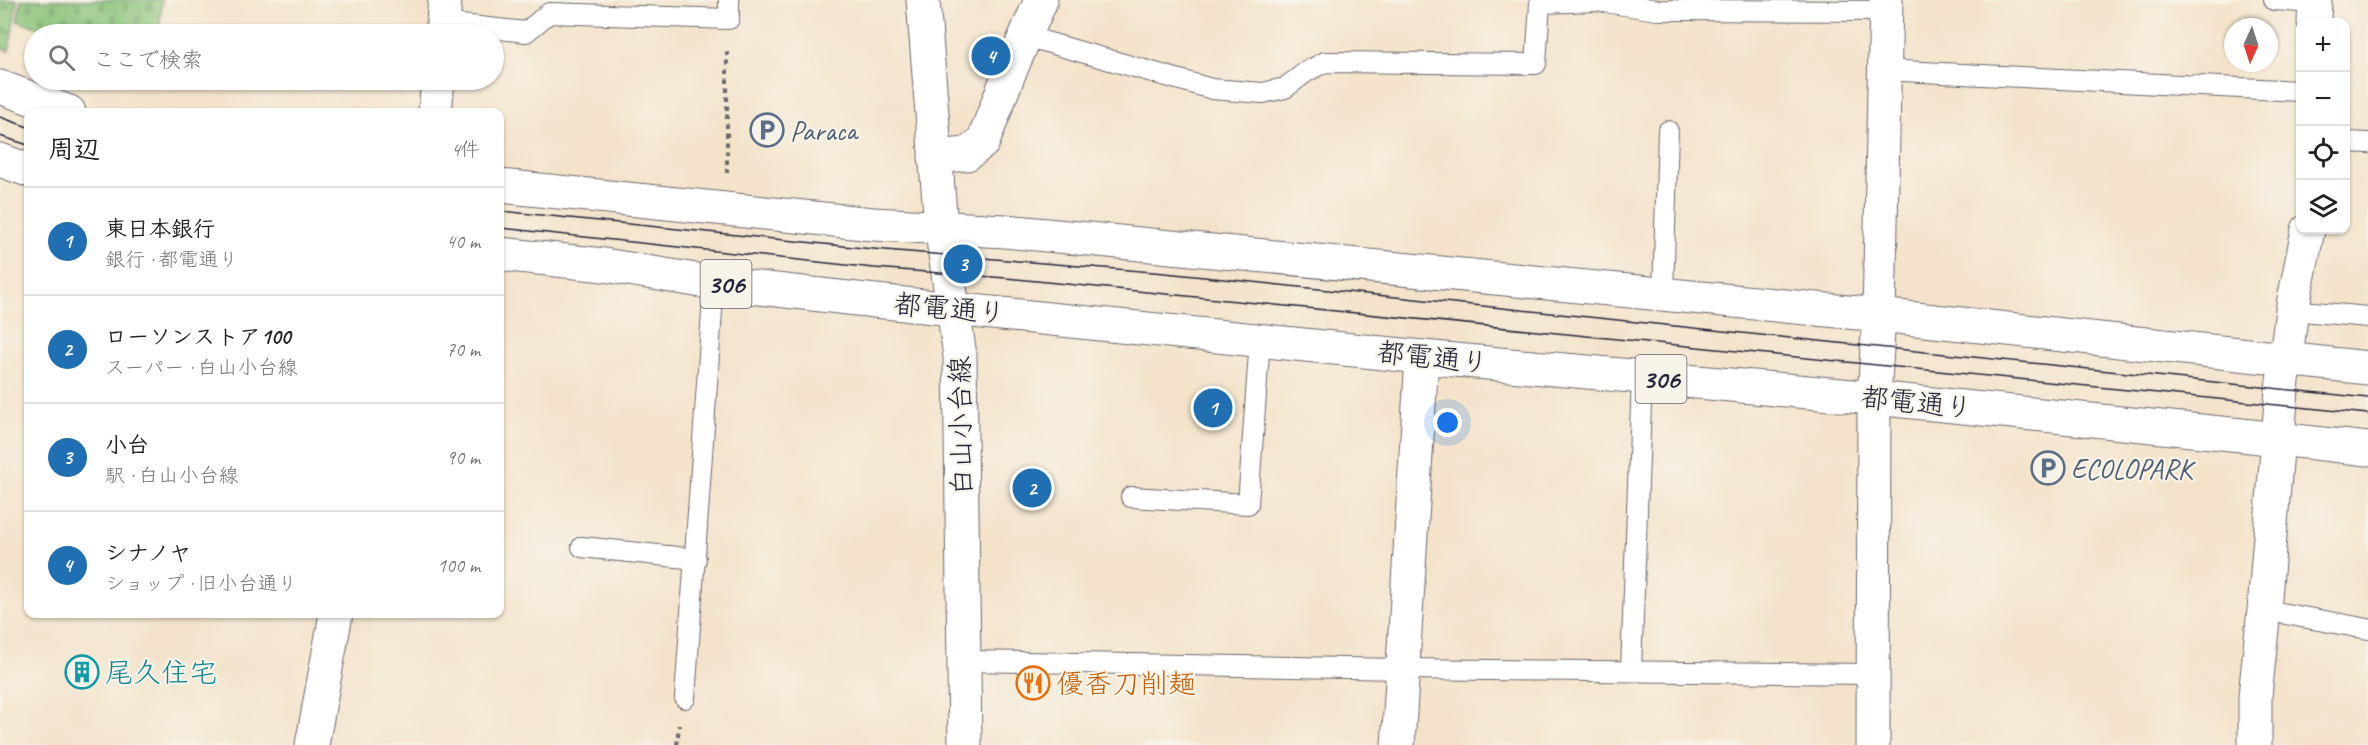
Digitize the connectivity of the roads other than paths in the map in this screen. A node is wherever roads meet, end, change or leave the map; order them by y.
1 (923, 0) edge
2 (1041, 0) edge
3 (2274, 0) edge
4 (1886, 6) edge
5 (2314, 8) edge
6 (729, 9) edge
7 (444, 19) edge
8 (476, 24) edge
9 (504, 29) edge
10 (1025, 36) junction
11 (1883, 70) junction
12 (0, 87) edge
13 (437, 90) edge
14 (2296, 91) edge
15 (58, 108) edge
16 (435, 108) edge
17 (1668, 130) dead end
18 (2350, 142) edge
19 (2368, 143) edge
20 (935, 158) junction
21 (0, 160) edge
22 (24, 169) edge
23 (504, 186) edge
24 (941, 226) junction
25 (2307, 234) edge
26 (504, 254) edge
27 (714, 283) junction
28 (1663, 294) junction
29 (953, 309) junction
30 (2292, 310) junction
31 (1879, 315) junction
32 (2368, 317) edge
33 (1260, 339) junction
34 (1422, 357) junction
35 (2286, 361) junction
36 (2368, 368) edge
37 (1642, 378) junction
38 (1874, 398) junction
39 (2279, 440) junction
40 (2368, 449) edge
41 (1131, 497) dead end
42 (582, 547) dead end
43 (696, 559) junction
44 (2264, 610) junction
45 (335, 618) edge
46 (2368, 629) edge
47 (964, 661) junction
48 (1402, 669) junction
49 (1631, 670) junction
50 (1873, 674) junction
51 (685, 698) dead end
52 (312, 745) edge
53 (965, 745) edge
54 (1398, 745) edge
55 (1873, 745) edge
56 (2255, 745) edge

1 - 20 main road, 白山小台線
2 - 10 main road
3 - 5 lane
4 - 10 lane
4 - 11 main road
6 - 9 lane
7 - 8 lane
10 - 20 main road
11 - 14 lane
11 - 31 main road
12 - 15 main road
13 - 16 main road
17 - 28 lane
18 - 19 lane
20 - 24 main road, 白山小台線
21 - 22 main road
23 - 24 main road
24 - 28 main road
24 - 29 main road, 白山小台線
25 - 30 main road
26 - 27 main road, 都電通り / 306
27 - 29 main road, 都電通り / 306
27 - 43 lane
28 - 31 main road
29 - 33 main road, 都電通り / 306
29 - 47 main road, 白山小台線
30 - 32 lane
30 - 35 main road
31 - 35 main road
31 - 38 main road
33 - 34 main road, 都電通り / 306
33 - 41 lane
34 - 37 main road, 都電通り / 306
34 - 48 main road
35 - 36 main road
35 - 39 main road
37 - 38 main road, 都電通り / 306
37 - 49 lane
38 - 39 main road, 都電通り / 306
38 - 50 main road
39 - 40 main road, 都電通り / 306
39 - 44 main road
42 - 43 lane
43 - 51 lane
44 - 46 lane
44 - 56 main road
45 - 52 main road
47 - 48 lane
47 - 53 main road, 白山小台線
48 - 49 lane
48 - 54 main road
49 - 50 lane
50 - 55 main road

